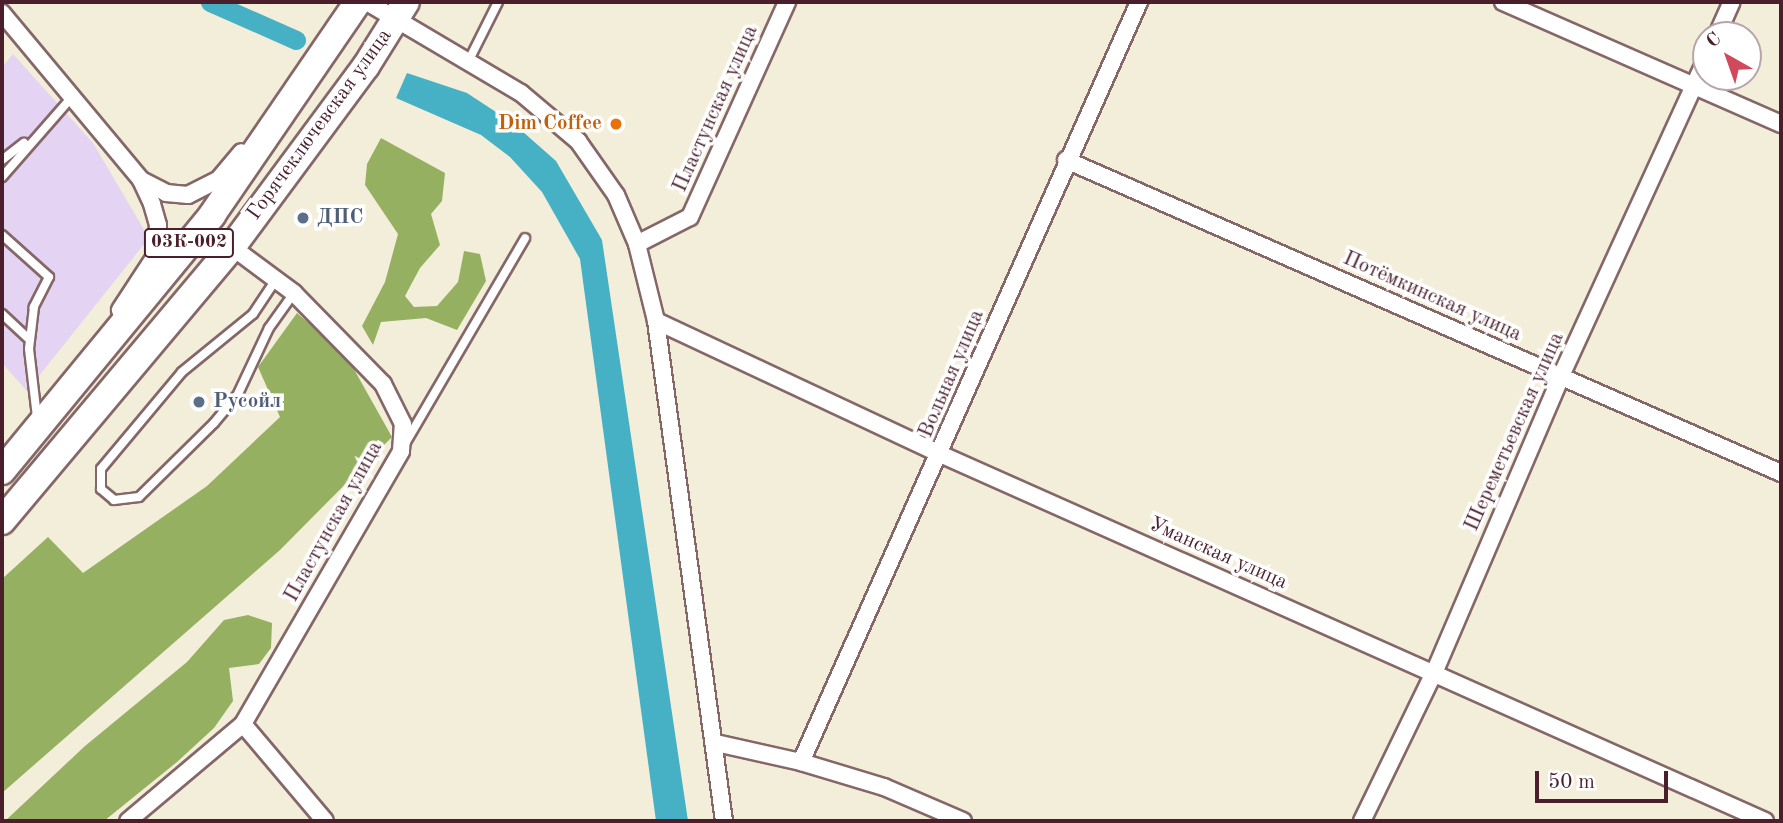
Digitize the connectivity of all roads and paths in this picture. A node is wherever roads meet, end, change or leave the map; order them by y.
1 (358, 2) edge
2 (367, 2) edge
3 (498, 2) edge
4 (787, 2) edge
5 (1139, 2) edge
6 (1503, 2) edge
7 (1732, 2) edge
8 (401, 10) edge
9 (2, 13) edge
10 (1723, 21) edge
11 (468, 62) junction
12 (1692, 86) edge
13 (299, 90) junction
14 (1692, 91) edge
15 (1703, 91) edge
16 (73, 96) junction
17 (1781, 124) edge
18 (32, 137) junction
19 (2, 160) edge
20 (1066, 160) junction
21 (2, 177) edge
22 (141, 180) junction
23 (2, 235) edge
24 (525, 238) dead end
25 (637, 244) junction
26 (232, 247) junction
27 (277, 278) junction
28 (294, 293) junction
29 (2, 314) edge
30 (656, 321) junction
31 (30, 340) junction
32 (95, 359) junction
33 (1561, 376) junction
34 (39, 430) junction
35 (401, 451) junction
36 (940, 454) junction
37 (2, 471) edge
38 (1781, 473) edge
39 (2, 521) edge
40 (1434, 673) junction
41 (243, 724) junction
42 (716, 743) junction
43 (802, 762) junction
44 (128, 821) edge
45 (325, 821) edge
46 (724, 821) edge
47 (963, 821) edge
48 (1362, 821) edge
49 (1765, 821) edge

1 - 13 main road, 03К-002
2 - 8 street
3 - 11 lane
4 - 25 street, Пластунская улица
5 - 20 street, Вольная улица
6 - 12 street
7 - 10 street
8 - 11 street
8 - 26 main road, Горячеключевская улица / 03К-002
9 - 16 street
11 - 25 street
13 - 22 street
13 - 32 main road, 03К-002
14 - 33 street, Шереметьевская улица
15 - 17 street
16 - 18 lane
16 - 22 street
18 - 19 lane
18 - 21 lane
20 - 33 street, Потёмкинская улица
20 - 36 street, Вольная улица
22 - 32 street
23 - 31 lane
24 - 35 lane
25 - 30 street
26 - 27 street, Пластунская улица
26 - 39 main road, 03К-002
27 - 28 street, Пластунская улица
27 - 28 lane
28 - 35 street, Пластунская улица
29 - 31 lane
30 - 36 street, Уманская улица
30 - 42 street
31 - 34 lane
32 - 34 main road, 03К-002
33 - 38 street, Потёмкинская улица
33 - 40 street, Шереметьевская улица
34 - 37 main road, 03К-002
35 - 41 street, Пластунская улица
36 - 40 street, Уманская улица
36 - 43 street, Вольная улица
40 - 48 street, Шереметьевская улица
40 - 49 street, Уманская улица
41 - 44 street, Пластунская улица
41 - 45 street
42 - 43 street
42 - 46 street
43 - 47 street

